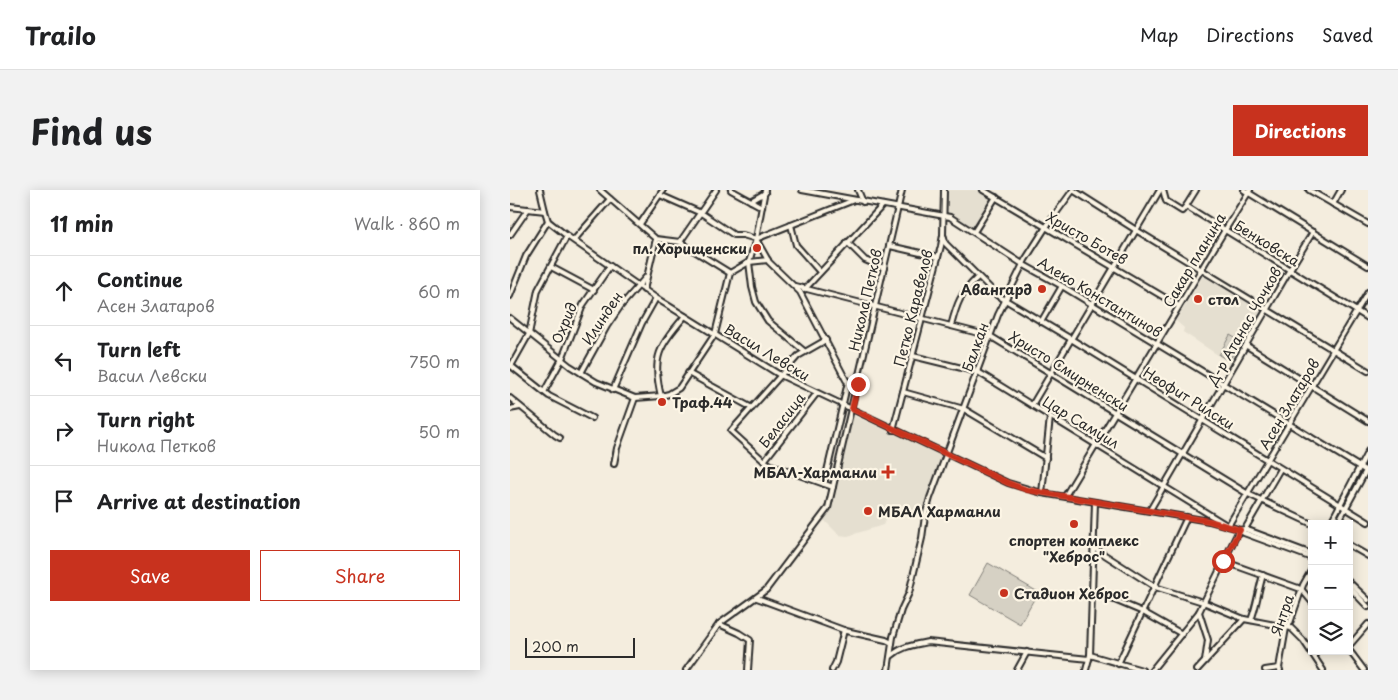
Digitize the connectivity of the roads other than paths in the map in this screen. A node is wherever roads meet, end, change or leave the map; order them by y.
1 (540, 190) edge
2 (600, 190) edge
3 (664, 190) edge
4 (716, 190) edge
5 (731, 190) edge
6 (802, 190) edge
7 (858, 190) edge
8 (902, 190) edge
9 (944, 190) edge
10 (983, 190) edge
11 (1073, 190) edge
12 (1162, 190) edge
13 (1196, 190) edge
14 (1244, 190) edge
15 (1258, 190) edge
16 (1309, 190) edge
17 (1341, 190) edge
18 (1250, 191) edge
19 (765, 192) edge
20 (660, 195) junction
21 (1254, 196) junction
22 (996, 198) junction
23 (610, 199) junction
24 (855, 200) junction
25 (751, 201) junction
26 (863, 202) junction
27 (1333, 204) junction
28 (883, 205) junction
29 (1186, 206) junction
30 (510, 207) edge
31 (762, 207) junction
32 (898, 208) junction
33 (528, 209) junction
34 (545, 211) junction
35 (701, 213) junction
36 (944, 217) junction
37 (548, 221) junction
38 (640, 224) junction
39 (1368, 224) edge
40 (791, 225) junction
41 (1046, 228) junction
42 (1136, 230) junction
43 (1225, 230) junction
44 (974, 232) junction
45 (1314, 232) junction
46 (510, 234) edge
47 (943, 235) junction
48 (567, 236) junction
49 (656, 239) junction
50 (756, 239) junction
51 (574, 240) junction
52 (680, 242) junction
53 (847, 242) junction
54 (890, 246) junction
55 (938, 257) junction
56 (768, 260) junction
57 (749, 262) junction
58 (1024, 265) junction
59 (610, 266) junction
60 (1368, 266) edge
61 (550, 267) junction
62 (1114, 267) junction
63 (884, 268) junction
64 (1201, 270) junction
65 (1290, 271) junction
66 (820, 272) junction
67 (730, 274) junction
68 (646, 277) junction
69 (978, 277) junction
70 (638, 286) junction
71 (1062, 286) junction
72 (594, 290) junction
73 (644, 290) junction
74 (802, 291) junction
75 (1368, 292) edge
76 (510, 296) edge
77 (656, 298) junction
78 (1005, 301) junction
79 (1091, 304) junction
80 (1179, 306) junction
81 (876, 307) junction
82 (1267, 309) junction
83 (1357, 311) junction
84 (685, 316) junction
85 (510, 318) edge
86 (922, 318) junction
87 (1368, 318) edge
88 (1041, 322) junction
89 (951, 326) junction
90 (529, 334) junction
91 (715, 334) junction
92 (990, 336) junction
93 (1071, 339) junction
94 (826, 340) junction
95 (1158, 344) junction
96 (1246, 346) junction
97 (804, 351) junction
98 (1334, 351) junction
99 (913, 356) junction
100 (562, 360) junction
101 (511, 365) edge
102 (1368, 371) edge
103 (978, 372) junction
104 (581, 373) junction
105 (688, 373) junction
106 (1051, 374) junction
107 (780, 375) junction
108 (1136, 379) junction
109 (848, 382) junction
110 (858, 384) junction
111 (1223, 385) junction
112 (1313, 386) junction
113 (613, 390) junction
114 (544, 392) junction
115 (903, 392) junction
116 (817, 393) junction
117 (661, 396) junction
118 (510, 398) edge
119 (634, 398) junction
120 (1032, 405) junction
121 (844, 406) junction
122 (521, 407) junction
123 (752, 408) junction
124 (510, 409) edge
125 (852, 409) junction
126 (964, 409) junction
127 (1116, 413) junction
128 (1050, 417) junction
129 (592, 418) dead end
130 (1202, 420) junction
131 (1368, 421) edge
132 (1290, 425) junction
133 (893, 430) junction
134 (560, 438) dead end
135 (1096, 445) junction
136 (1368, 451) edge
137 (947, 454) junction
138 (1183, 454) junction
139 (1046, 458) junction
140 (1268, 461) junction
141 (764, 462) junction
142 (614, 464) dead end
143 (1280, 468) junction
144 (1359, 468) junction
145 (1367, 470) edge
146 (824, 484) junction
147 (1164, 486) junction
148 (833, 487) junction
149 (1042, 493) junction
150 (1248, 494) junction
151 (1065, 496) junction
152 (1261, 500) junction
153 (1095, 502) junction
154 (1340, 505) junction
155 (1346, 508) junction
156 (1150, 510) junction
157 (1187, 517) junction
158 (1332, 520) edge
159 (1339, 520) edge
160 (1308, 522) edge
161 (1368, 522) edge
162 (1228, 526) junction
163 (1242, 529) junction
164 (1353, 547) edge
165 (1094, 548) junction
166 (1308, 553) edge
167 (1368, 556) edge
168 (1308, 557) edge
169 (1223, 561) junction
170 (1263, 575) junction
171 (1308, 578) edge
172 (1155, 586) junction
173 (1353, 586) edge
174 (1302, 590) junction
175 (1093, 591) junction
176 (1353, 591) edge
177 (1308, 597) edge
178 (757, 598) junction
179 (1368, 600) edge
180 (1203, 602) junction
181 (1368, 607) edge
182 (1143, 612) junction
183 (1198, 612) junction
184 (1244, 619) junction
185 (1251, 620) junction
186 (719, 624) junction
187 (1368, 624) edge
188 (1286, 628) junction
189 (844, 630) junction
190 (1182, 634) junction
191 (1353, 641) edge
192 (892, 643) junction
193 (1028, 652) junction
194 (1353, 655) edge
195 (891, 656) junction
196 (1089, 657) junction
197 (1205, 662) junction
198 (1118, 664) junction
199 (1280, 669) edge
200 (686, 670) edge
201 (748, 670) edge
202 (832, 670) edge
203 (888, 670) edge
204 (1017, 670) edge
205 (1086, 670) edge
206 (1142, 670) edge
207 (1152, 670) edge
208 (1197, 670) edge
209 (1264, 670) edge
210 (1323, 670) edge
211 (1364, 670) edge

1 - 34 street
2 - 23 street
3 - 20 street
4 - 35 street
5 - 25 street
6 - 24 street, Алеко Константинов
7 - 26 street
8 - 32 street, Никола Петков
9 - 36 street, Петко Каравелов
10 - 22 street, Христо Ботев
11 - 41 street, Балкан
11 - 42 street
12 - 29 street, Бенковска
12 - 42 street
13 - 29 street
14 - 18 street
15 - 21 street
16 - 27 street
17 - 27 street
18 - 21 street
18 - 43 street, Сакар планина
19 - 25 street
19 - 31 street
20 - 35 street
20 - 38 street
21 - 45 street
22 - 41 street, Христо Ботев
22 - 44 street
23 - 38 street
23 - 51 street
24 - 26 street, Алеко Константинов
24 - 40 street
25 - 31 street
26 - 28 street, Алеко Константинов
27 - 39 street
28 - 32 street, Алеко Константинов
28 - 53 street
29 - 43 street, Бенковска
30 - 33 street
31 - 50 street
32 - 36 street, Алеко Константинов
32 - 54 street, Никола Петков
33 - 34 street
33 - 46 street
34 - 37 street
35 - 50 street
35 - 52 street
36 - 44 street, Алеко Константинов
36 - 47 street, Петко Каравелов
37 - 48 street, Васил Левски
37 - 76 street
38 - 49 street
40 - 50 street
40 - 66 street
41 - 58 street, Балкан
41 - 62 street, Христо Ботев
42 - 62 street
42 - 64 street
43 - 64 street, Сакар планина
43 - 65 street, Бенковска
44 - 58 street, Алеко Константинов
45 - 60 street
45 - 65 street, Д-р Атанас Чочков
47 - 55 street, Петко Каравелов
47 - 69 street, Неофит Рилски
48 - 51 street, Васил Левски
48 - 61 street
49 - 52 street
49 - 68 street, Илинден
50 - 56 street, Христо Смирненски
50 - 57 street
51 - 59 street, Васил Левски
52 - 67 street
53 - 63 street
53 - 66 street
54 - 55 street
54 - 63 street, Никола Петков
55 - 86 street, Петко Каравелов
56 - 57 street
56 - 74 street, Христо Смирненски
57 - 67 street
57 - 97 street
58 - 71 street, Алеко Константинов
58 - 78 street, Балкан
59 - 70 street, Васил Левски
59 - 72 street, Охрид
61 - 72 street
61 - 90 street
62 - 79 street
62 - 80 street, Христо Ботев
63 - 81 street, Никола Петков
64 - 80 street, Сакар планина
64 - 82 street
65 - 82 street, Д-р Атанас Чочков
65 - 83 street, Бенковска
66 - 74 street
67 - 91 street
68 - 70 street, Илинден
68 - 73 street, Илинден
69 - 78 street, Неофит Рилски
69 - 89 street
70 - 73 street, Васил Левски
70 - 104 street, Илинден
71 - 79 street, Алеко Константинов
71 - 88 street
72 - 100 street, Охрид
73 - 77 street, Васил Левски
74 - 81 street, Христо Смирненски
74 - 94 street
75 - 83 street, Асен Златаров
77 - 84 street, Васил Левски
77 - 113 street
78 - 88 street, Неофит Рилски
78 - 92 street, Балкан
79 - 93 street
79 - 95 street, Алеко Константинов
80 - 95 street, Сакар планина
81 - 86 street, Христо Смирненски
81 - 110 street, Никола Петков
82 - 96 street, Д-р Атанас Чочков
82 - 98 street
83 - 87 street, Бенковска
83 - 98 street, Асен Златаров
84 - 91 street, Васил Левски
84 - 117 street
85 - 90 street
86 - 89 street, Христо Смирненски
86 - 99 street, Петко Каравелов
88 - 93 street, Неофит Рилски
89 - 92 street, Христо Смирненски
90 - 100 street
90 - 101 street
91 - 105 street
91 - 107 street, Васил Левски
92 - 103 street, Балкан
92 - 106 street, Христо Смирненски
93 - 106 street
93 - 108 street, Неофит Рилски
94 - 97 street
94 - 109 street
95 - 108 street, Сакар планина
95 - 111 street, Алеко Константинов
96 - 111 street, Д-р Атанас Чочков
96 - 112 street
97 - 107 street
98 - 102 street
98 - 112 street, Асен Златаров
99 - 103 street, Цар Самуил
99 - 115 street, Петко Каравелов
100 - 104 street
100 - 114 street, Охрид
101 - 114 street
103 - 120 street, Цар Самуил
103 - 126 street, Балкан
104 - 113 street
105 - 117 street
105 - 123 street
106 - 120 street
106 - 127 street, Христо Смирненски
107 - 116 street, Васил Левски
107 - 123 street
108 - 127 street, Сакар планина
108 - 130 street, Неофит Рилски
109 - 110 street
109 - 121 street
110 - 125 street, Никола Петков
111 - 130 street, Д-р Атанас Чочков
111 - 132 street, Алеко Константинов
112 - 131 street
112 - 132 street, Асен Златаров
113 - 119 street
114 - 129 street
115 - 126 street
115 - 133 street, Петко Каравелов
116 - 121 street, Васил Левски
116 - 141 street, Беласица
117 - 119 street
118 - 122 street
119 - 142 street
120 - 128 street, Цар Самуил
121 - 125 street, Васил Левски
121 - 146 street
122 - 124 street
122 - 134 street
123 - 141 street
125 - 133 street, Васил Левски
125 - 148 street, Никола Петков
126 - 137 street, Балкан
126 - 139 street
127 - 135 street, Сакар планина
127 - 138 street, Христо Смирненски
128 - 135 street, Цар Самуил
128 - 139 street
130 - 138 street, Д-р Атанас Чочков
130 - 140 street, Неофит Рилски
132 - 140 street, Асен Златаров
132 - 144 street, Алеко Константинов
133 - 137 street, Васил Левски
135 - 147 street, Цар Самуил
135 - 151 street, Сакар планина
136 - 144 street
137 - 149 street, Васил Левски
137 - 192 street, Балкан
138 - 147 street, Д-р Атанас Чочков
138 - 150 street, Христо Смирненски
139 - 149 street
140 - 143 street, Неофит Рилски
140 - 150 street, Асен Златаров
141 - 146 street
143 - 152 street, Асен Златаров
143 - 154 street, Неофит Рилски
144 - 145 street, Алеко Константинов
144 - 154 street
145 - 155 street
146 - 148 street
147 - 156 street, Д-р Атанас Чочков
147 - 162 street, Цар Самуил
148 - 178 street, Никола Петков
149 - 151 street, Васил Левски
150 - 152 street, Христо Смирненски
150 - 162 street, Асен Златаров
151 - 153 street, Васил Левски
152 - 160 street, Христо Смирненски
152 - 163 street, Асен Златаров
153 - 156 street, Васил Левски
153 - 165 street
154 - 155 street, Неофит Рилски
154 - 158 street
155 - 159 street
155 - 161 street, Неофит Рилски
156 - 157 street, Васил Левски
157 - 162 street, Васил Левски
157 - 172 street
162 - 163 street, Васил Левски
163 - 166 street
163 - 168 street
163 - 169 street, Асен Златаров
164 - 167 street
165 - 172 street
165 - 175 street
169 - 170 street
169 - 180 street, Асен Златаров
170 - 174 street
170 - 185 street
171 - 174 street, Янтра
172 - 180 street
172 - 182 street
173 - 179 street
174 - 177 street
174 - 188 street, Янтра
175 - 182 street
175 - 196 street
176 - 181 street
178 - 186 street, Никола Петков
178 - 189 street
180 - 183 street, Асен Златаров
180 - 184 street
182 - 190 street
182 - 198 street
183 - 190 street, Асен Златаров
183 - 197 street
184 - 185 street
184 - 197 street
185 - 188 street
186 - 200 street, Никола Петков
186 - 201 street
187 - 191 street
188 - 199 street, Янтра
188 - 210 street
189 - 192 street
189 - 202 street
190 - 207 street, Асен Златаров
192 - 195 street, Балкан
193 - 195 street
193 - 196 street
193 - 204 street
194 - 211 street
195 - 203 street, Балкан
196 - 198 street
196 - 205 street
197 - 208 street
198 - 206 street
199 - 209 street

